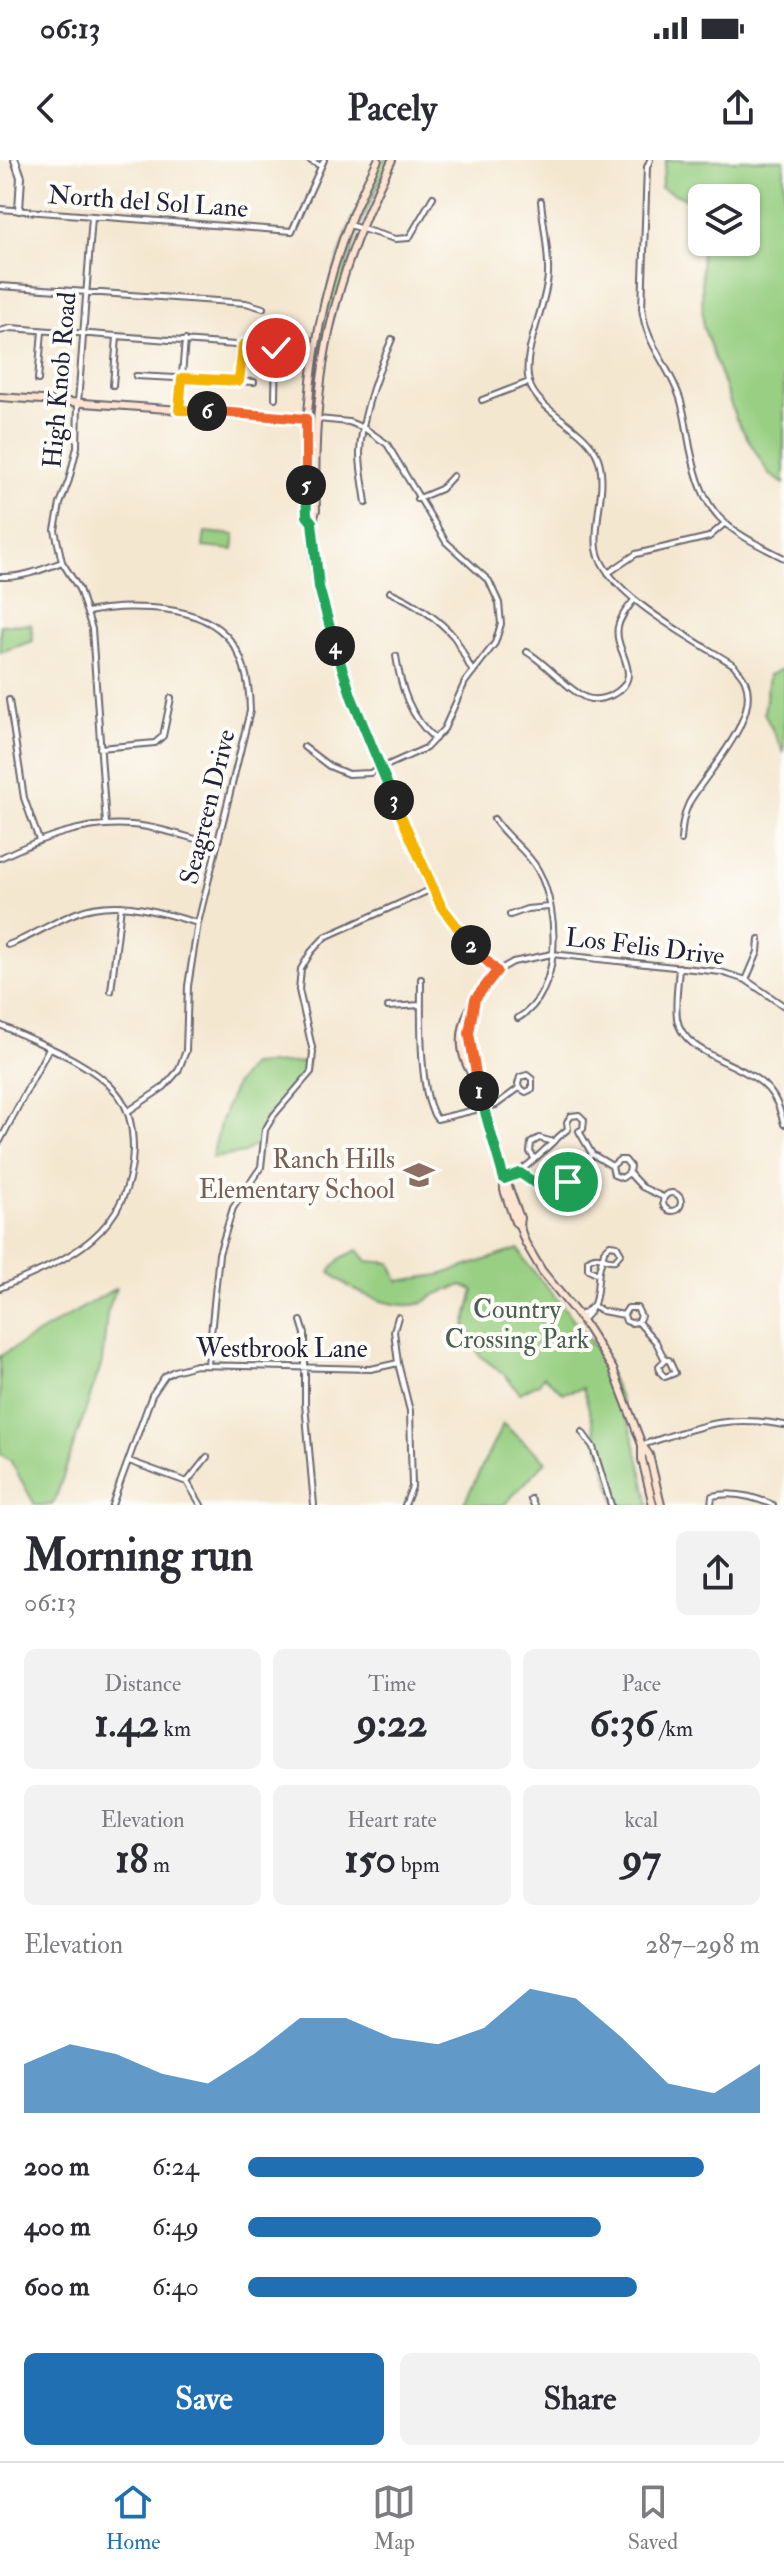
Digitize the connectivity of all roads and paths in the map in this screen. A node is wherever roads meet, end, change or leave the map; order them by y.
1 (15, 160) edge
2 (309, 160) edge
3 (324, 160) edge
4 (378, 160) edge
5 (392, 160) edge
6 (650, 160) edge
7 (321, 166) junction
8 (433, 197) dead end
9 (541, 201) dead end
10 (0, 209) edge
11 (19, 210) junction
12 (92, 217) junction
13 (348, 225) junction
14 (359, 229) junction
15 (0, 286) edge
16 (86, 291) junction
17 (263, 308) dead end
18 (0, 331) edge
19 (42, 331) junction
20 (83, 335) junction
21 (117, 337) junction
22 (392, 339) dead end
23 (185, 340) junction
24 (243, 345) junction
25 (136, 376) dead end
26 (182, 378) junction
27 (38, 380) dead end
28 (239, 381) junction
29 (254, 382) dead end
30 (529, 382) junction
31 (113, 385) dead end
32 (0, 397) edge
33 (275, 398) dead end
34 (482, 400) dead end
35 (78, 403) junction
36 (179, 410) junction
37 (306, 419) junction
38 (316, 419) junction
39 (364, 428) junction
40 (453, 476) dead end
41 (417, 499) junction
42 (366, 503) dead end
43 (312, 522) junction
44 (724, 524) junction
45 (784, 558) edge
46 (62, 562) junction
47 (608, 573) junction
48 (0, 577) edge
49 (390, 592) dead end
50 (634, 600) junction
51 (88, 612) junction
52 (527, 652) dead end
53 (396, 656) dead end
54 (473, 672) junction
55 (171, 698) dead end
56 (9, 700) dead end
57 (435, 739) junction
58 (304, 747) dead end
59 (100, 748) junction
60 (380, 768) junction
61 (494, 819) dead end
62 (106, 824) junction
63 (39, 840) junction
64 (681, 840) dead end
65 (217, 845) junction
66 (0, 858) edge
67 (432, 889) junction
68 (121, 906) junction
69 (549, 907) junction
70 (510, 915) dead end
71 (198, 923) junction
72 (759, 939) dead end
73 (8, 945) dead end
74 (552, 954) junction
75 (679, 967) junction
76 (497, 971) junction
77 (421, 979) dead end
78 (746, 980) junction
79 (111, 991) dead end
80 (421, 1005) junction
81 (784, 1006) edge
82 (388, 1007) dead end
83 (518, 1018) dead end
84 (0, 1025) edge
85 (49, 1048) junction
86 (519, 1088) junction
87 (483, 1108) junction
88 (127, 1112) junction
89 (784, 1124) edge
90 (568, 1129) junction
91 (579, 1131) junction
92 (0, 1141) edge
93 (551, 1142) junction
94 (592, 1154) junction
95 (534, 1158) junction
96 (612, 1166) junction
97 (520, 1173) junction
98 (629, 1173) junction
99 (504, 1179) junction
100 (561, 1188) junction
101 (545, 1190) junction
102 (663, 1197) junction
103 (604, 1257) junction
104 (598, 1274) junction
105 (0, 1288) edge
106 (593, 1306) junction
107 (624, 1315) junction
108 (398, 1317) dead end
109 (580, 1318) junction
110 (301, 1321) dead end
111 (638, 1322) junction
112 (665, 1360) junction
113 (398, 1363) junction
114 (208, 1364) junction
115 (306, 1368) junction
116 (784, 1425) edge
117 (582, 1432) dead end
118 (642, 1445) junction
119 (207, 1457) dead end
120 (129, 1461) junction
121 (187, 1482) junction
122 (531, 1499) dead end
123 (112, 1505) edge
124 (201, 1505) edge
125 (314, 1505) edge
126 (405, 1505) edge
127 (534, 1505) edge
128 (611, 1505) edge
129 (653, 1505) edge
130 (661, 1505) edge
131 (711, 1505) edge
132 (773, 1505) edge

1 - 11 street
2 - 7 street
3 - 7 street
4 - 13 main road
5 - 14 main road
6 - 44 street
7 - 12 street, North del Sol Lane
8 - 14 street
9 - 30 street
10 - 11 street, North del Sol Lane
11 - 12 street, North del Sol Lane
12 - 16 street, High Knob Road
13 - 14 street
13 - 37 main road
14 - 38 main road
15 - 16 street
16 - 17 street
16 - 20 street, High Knob Road
18 - 19 street
19 - 20 street
19 - 27 street
20 - 21 street
20 - 35 street, High Knob Road
21 - 23 street
21 - 31 street
22 - 39 street
23 - 24 street
23 - 26 street
24 - 28 street
24 - 33 street
25 - 26 street
26 - 28 street
26 - 36 street
28 - 29 street
30 - 34 street
30 - 47 street
32 - 35 main road
35 - 36 main road
35 - 46 street, High Knob Road
36 - 37 main road
37 - 38 main road
37 - 43 main road
38 - 39 street
38 - 43 main road
39 - 41 street
39 - 42 street
40 - 41 street
41 - 54 street
43 - 60 main road
44 - 45 street
44 - 47 street
46 - 48 street
46 - 51 street, High Knob Road
47 - 50 street
49 - 54 street
50 - 52 street
50 - 64 street
51 - 59 street, High Knob Road
51 - 65 street, Seagreen Drive
53 - 57 street
54 - 57 street
55 - 59 street
56 - 63 street
57 - 60 street
58 - 60 street
59 - 62 street, High Knob Road
60 - 67 main road
61 - 69 street
62 - 63 street
62 - 65 street
63 - 66 street
65 - 71 street, Seagreen Drive
67 - 76 main road
67 - 114 street
68 - 71 street
68 - 73 street
68 - 79 street
69 - 70 street
69 - 74 street
71 - 88 street, Seagreen Drive
72 - 78 street
74 - 75 street, Los Felis Drive
74 - 76 street, Los Felis Drive
74 - 83 street
75 - 78 street, Los Felis Drive
75 - 89 street
76 - 87 main road
77 - 80 street
78 - 81 street, Los Felis Drive
80 - 82 street
80 - 87 street
84 - 85 street
85 - 88 street
85 - 92 street
86 - 86 street
86 - 87 street
87 - 99 main road
88 - 105 street
90 - 91 street
90 - 91 street
90 - 93 street
91 - 94 street
93 - 95 street
93 - 95 street
94 - 96 street
94 - 100 street
95 - 97 street
96 - 98 street
96 - 98 street
97 - 99 street
97 - 101 street
98 - 102 street
99 - 109 main road
100 - 101 street
100 - 101 street
102 - 102 street
103 - 103 street
103 - 104 street
103 - 104 street
104 - 106 street
106 - 107 street
106 - 109 street
107 - 111 street
107 - 111 street
108 - 113 street
109 - 118 main road
110 - 115 street
111 - 112 street
112 - 112 street
113 - 115 street, Westbrook Lane
113 - 126 street
114 - 115 street, Westbrook Lane
114 - 120 street, Westbrook Lane
115 - 125 street
116 - 118 street
117 - 128 street
118 - 129 main road
118 - 130 main road
119 - 121 street
120 - 121 street
120 - 123 street, Westbrook Lane
121 - 124 street
122 - 127 street
131 - 132 street

